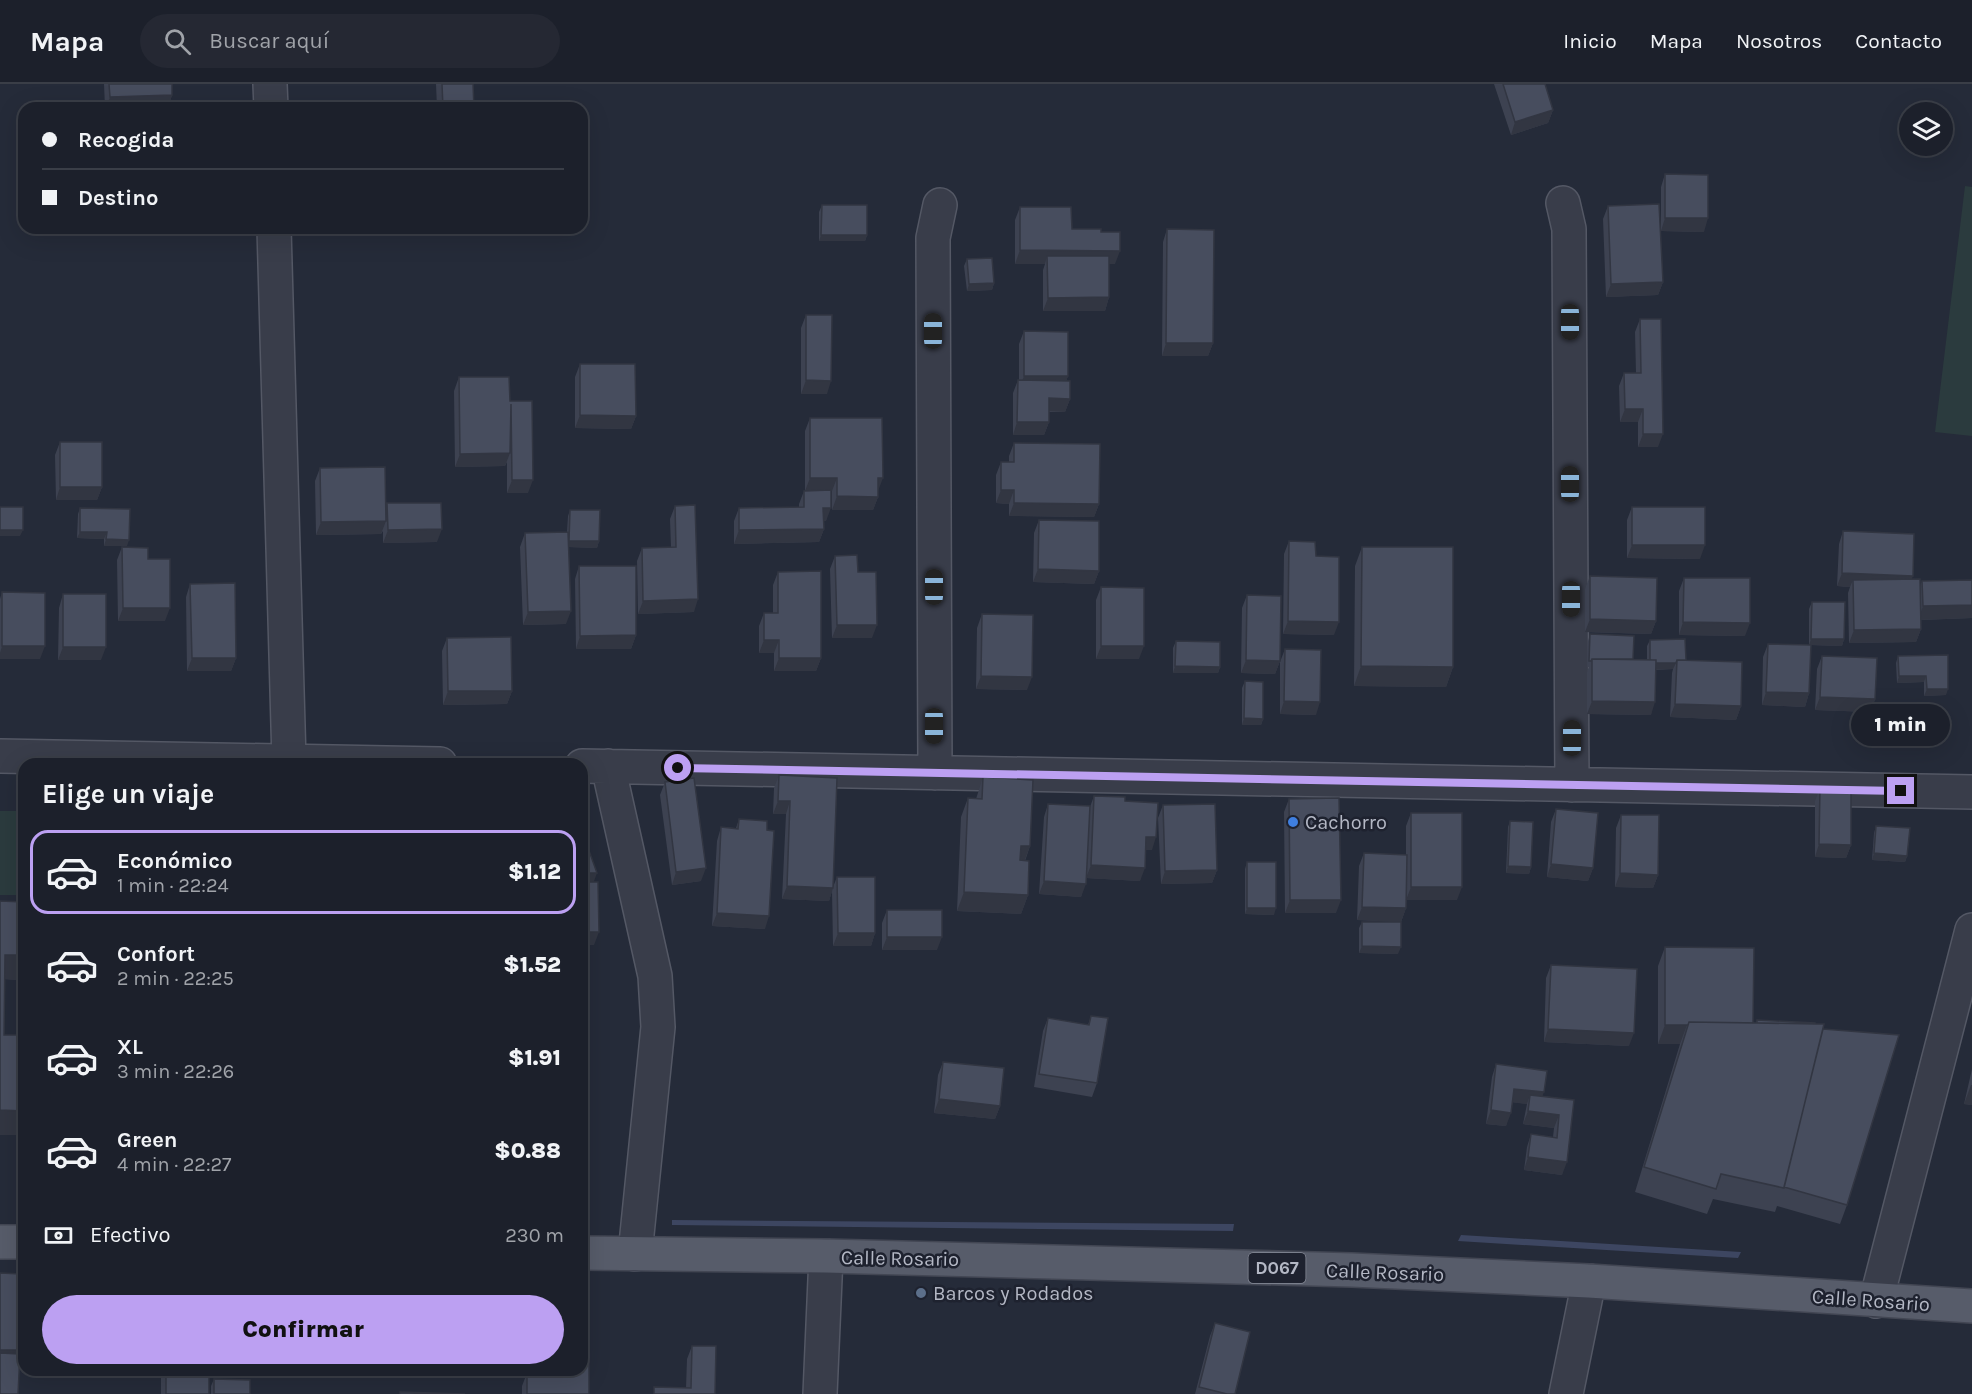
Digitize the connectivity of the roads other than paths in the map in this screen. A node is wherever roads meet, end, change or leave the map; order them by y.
1 (270, 84) edge
2 (271, 102) edge
3 (1563, 203) dead end
4 (940, 205) dead end
5 (274, 234) edge
6 (0, 756) edge
7 (116, 758) edge
8 (289, 758) edge
9 (595, 766) edge
10 (935, 772) junction
11 (1572, 784) junction
12 (1972, 792) edge
13 (1972, 930) edge
14 (0, 1242) edge
15 (18, 1242) edge
16 (588, 1253) edge
17 (635, 1254) junction
18 (826, 1256) junction
19 (1589, 1281) junction
20 (1876, 1301) junction
21 (1972, 1306) edge
22 (820, 1394) edge
23 (1566, 1394) edge

1 - 2 street
3 - 11 street
4 - 10 street
5 - 8 street
6 - 7 street
9 - 10 street
9 - 17 street
10 - 11 street
11 - 12 street
13 - 20 street
14 - 15 main road
16 - 17 main road, Calle Rosario / D067
17 - 18 main road, Calle Rosario / D067
18 - 19 main road, Calle Rosario / D067
18 - 22 street
19 - 20 main road, Calle Rosario / D067
19 - 23 street
20 - 21 main road, Calle Rosario / D067

